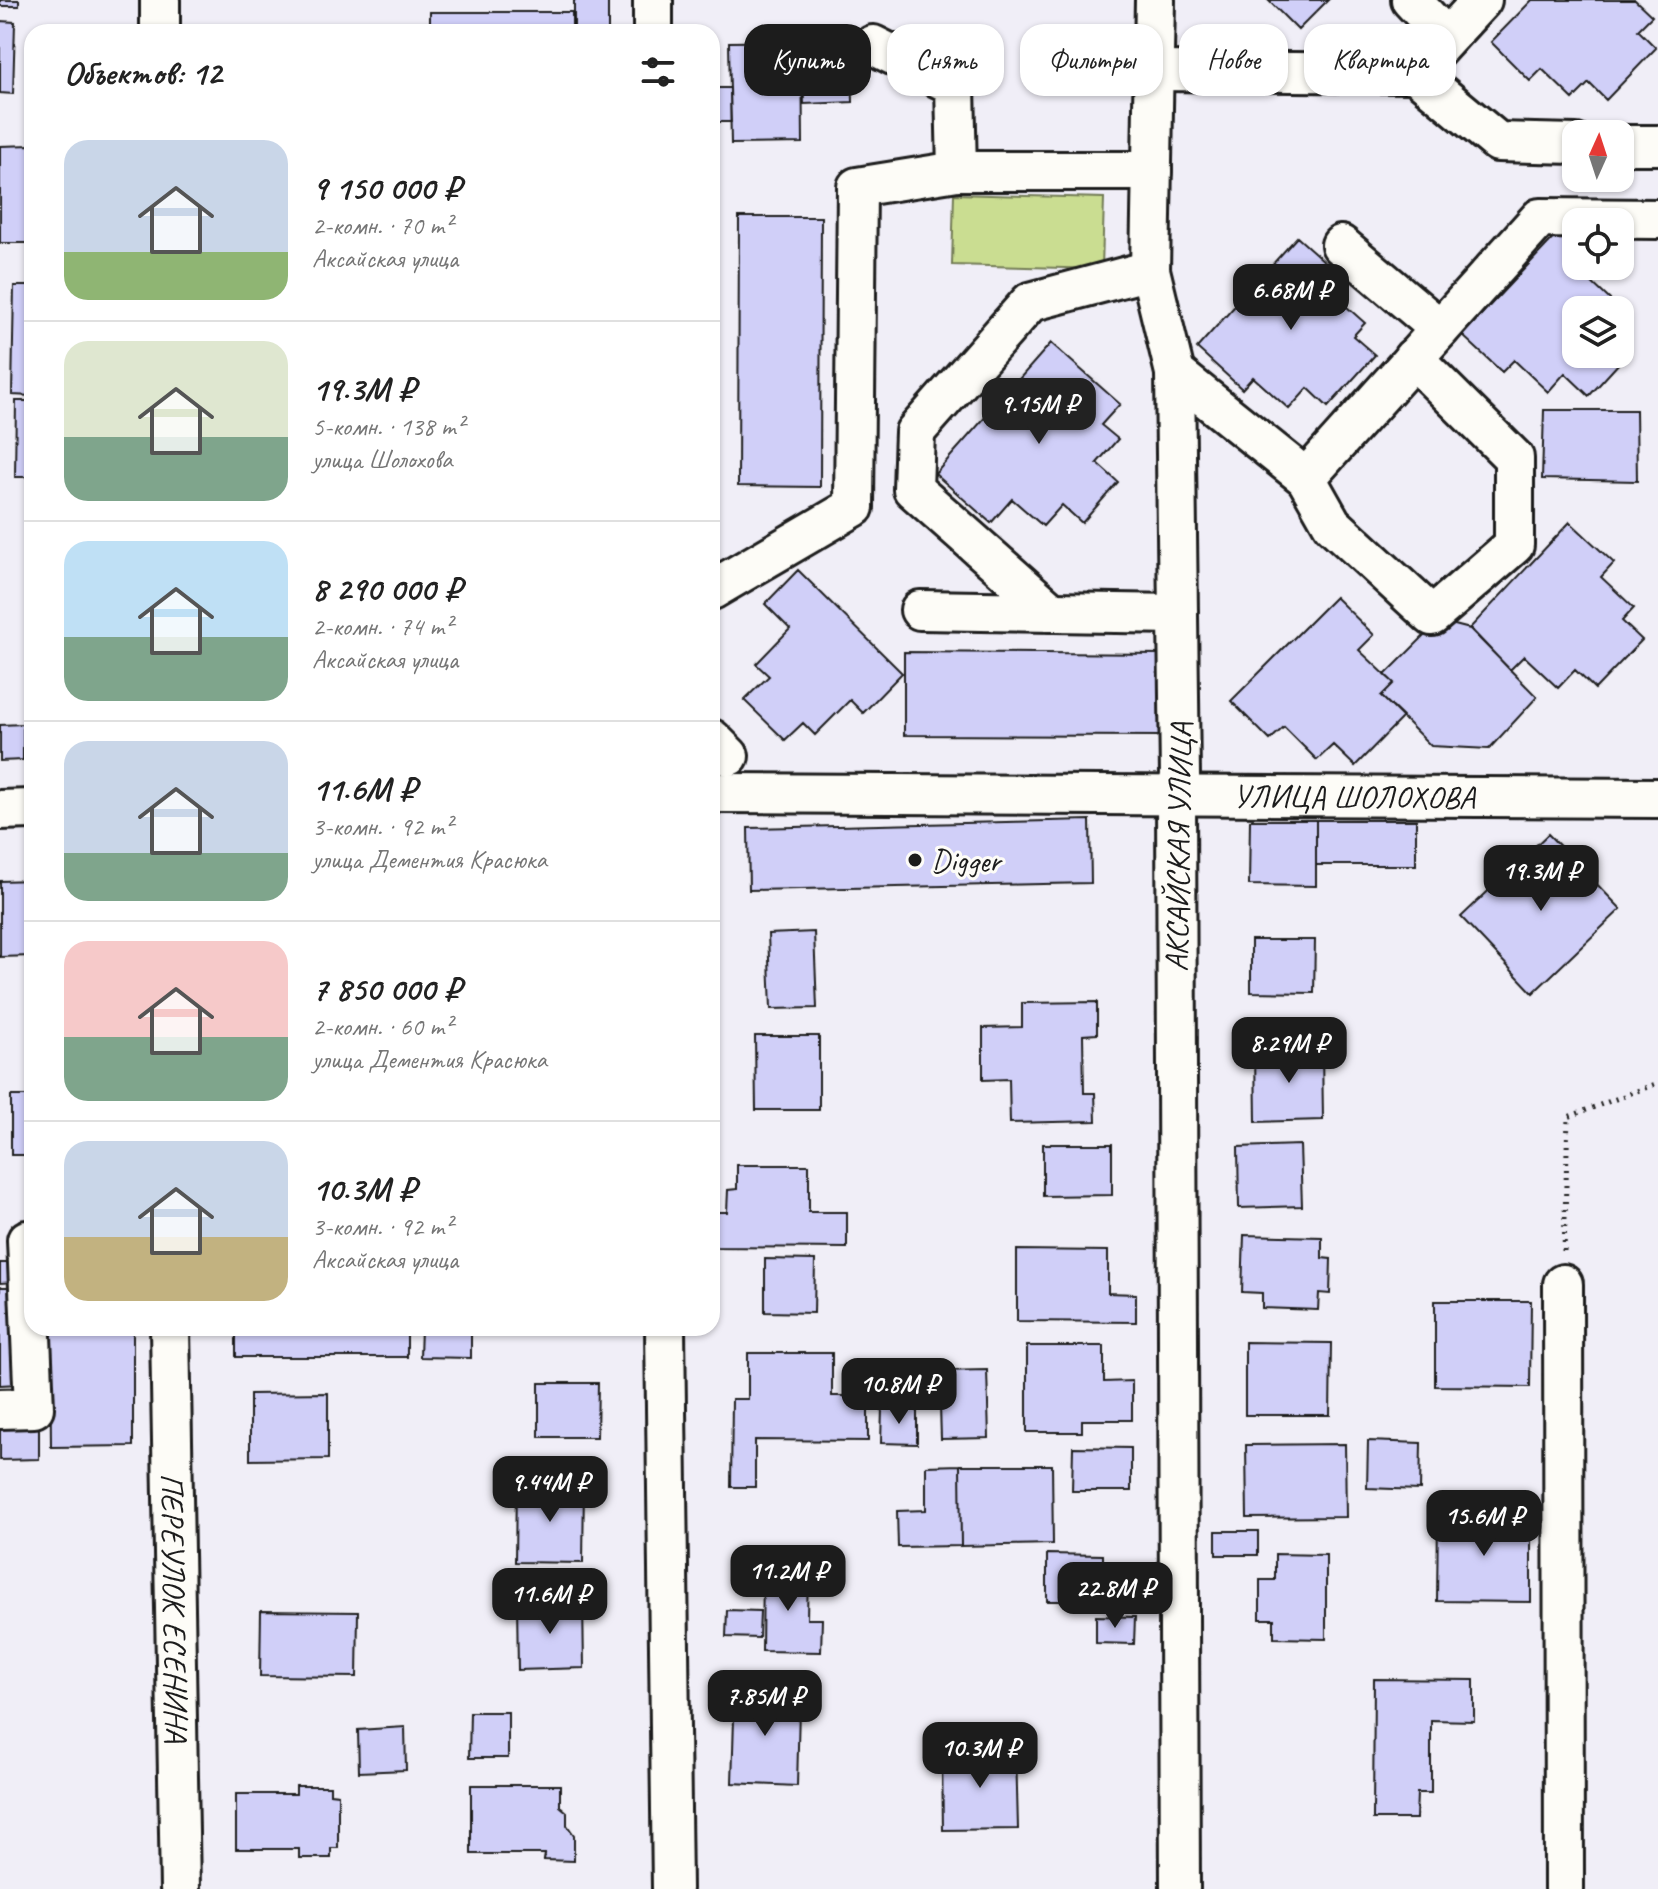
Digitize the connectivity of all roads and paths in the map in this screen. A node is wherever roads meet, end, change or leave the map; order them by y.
1 (160, 0) edge
2 (653, 0) edge
3 (1155, 0) edge
4 (1411, 0) edge
5 (1482, 0) edge
6 (160, 24) edge
7 (653, 24) edge
8 (1154, 24) edge
9 (1434, 24) edge
10 (1456, 27) edge
11 (873, 45) dead end
12 (1163, 71) edge
13 (1304, 72) edge
14 (1153, 96) edge
15 (1443, 96) edge
16 (1562, 144) edge
17 (1634, 145) edge
18 (1658, 145) edge
19 (957, 171) junction
20 (1152, 171) junction
21 (1658, 219) edge
22 (1341, 245) dead end
23 (1150, 270) junction
24 (1440, 329) junction
25 (1413, 358) junction
26 (1175, 373) junction
27 (1306, 478) junction
28 (720, 585) edge
29 (920, 610) dead end
30 (1052, 612) junction
31 (1178, 614) junction
32 (720, 793) edge
33 (1176, 796) junction
34 (1658, 798) edge
35 (24, 809) edge
36 (0, 810) edge
37 (1658, 1083) edge
38 (20, 1240) edge
39 (1563, 1284) joint
40 (24, 1288) edge
41 (28, 1336) edge
42 (170, 1336) edge
43 (665, 1336) edge
44 (0, 1409) edge
45 (180, 1889) edge
46 (672, 1889) edge
47 (1180, 1889) edge
48 (1564, 1889) edge

1 - 6 street
2 - 7 street
3 - 8 street, АКСАЙСКАЯ УЛИЦА
4 - 9 street
5 - 10 street
11 - 19 street
12 - 13 street
14 - 20 street, АКСАЙСКАЯ УЛИЦА
15 - 16 street
17 - 18 street
19 - 20 street
19 - 28 street
20 - 23 street, АКСАЙСКАЯ УЛИЦА
21 - 24 street
22 - 24 street
23 - 26 street, АКСАЙСКАЯ УЛИЦА
23 - 30 street
24 - 25 street
25 - 27 street
25 - 27 street
26 - 27 street
26 - 31 street, АКСАЙСКАЯ УЛИЦА
29 - 30 street
30 - 31 street
31 - 33 street, АКСАЙСКАЯ УЛИЦА
32 - 33 street, УЛИЦА ШОЛОХОВА
33 - 34 street, УЛИЦА ШОЛОХОВА
33 - 47 street, АКСАЙСКАЯ УЛИЦА
35 - 36 street
37 - 39 path
38 - 40 street
39 - 48 street
41 - 44 street
42 - 45 street, ПЕРЕУЛОК ЕСЕНИНА
43 - 46 street

